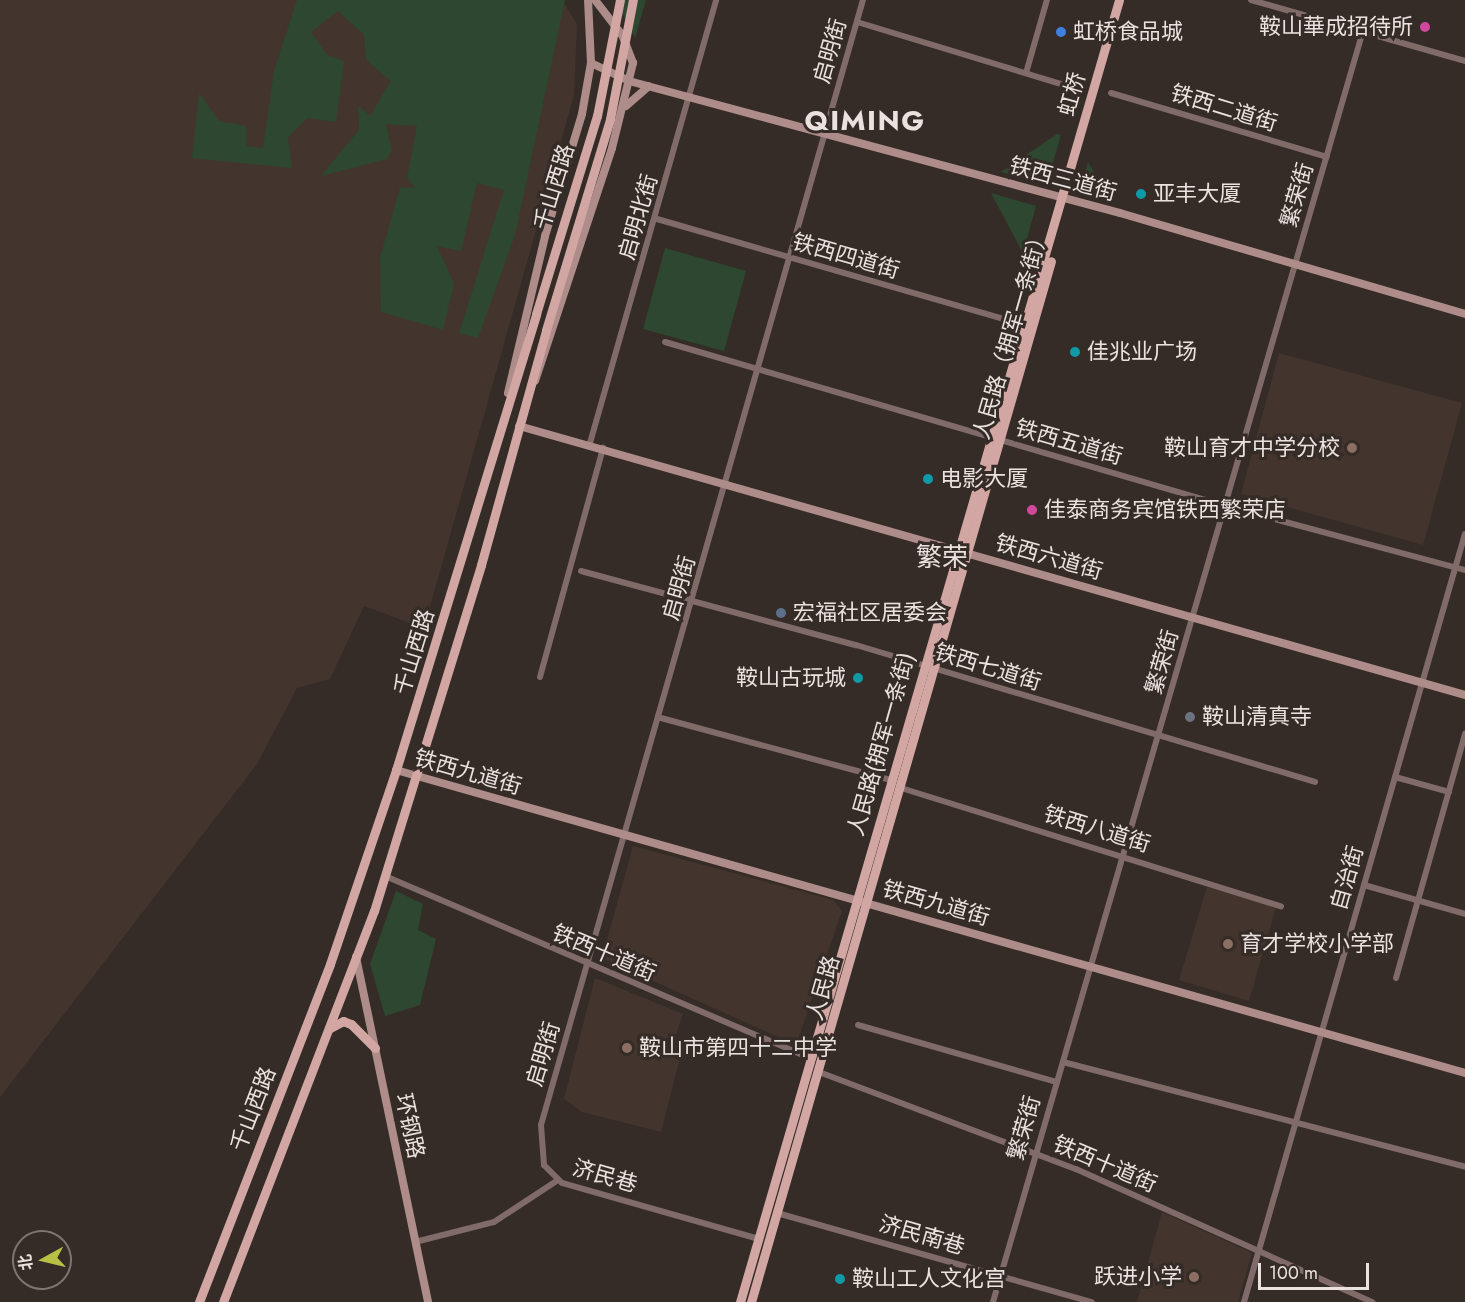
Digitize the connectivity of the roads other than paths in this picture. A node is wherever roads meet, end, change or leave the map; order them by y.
1 (588, 0) edge
2 (595, 0) edge
3 (620, 0) edge
4 (633, 0) edge
5 (716, 0) edge
6 (863, 0) edge
7 (1047, 0) edge
8 (1119, 0) edge
9 (1251, 0) edge
10 (857, 22) junction
11 (1363, 31) junction
12 (1465, 61) edge
13 (591, 63) junction
14 (633, 63) junction
15 (1026, 74) junction
16 (629, 81) junction
17 (1065, 85) dead end
18 (650, 86) junction
19 (1111, 93) dead end
20 (690, 96) junction
21 (620, 118) junction
22 (826, 134) junction
23 (1327, 157) junction
24 (1066, 199) junction
25 (657, 219) junction
26 (789, 258) junction
27 (1296, 264) junction
28 (1465, 314) edge
29 (1025, 325) junction
30 (665, 342) dead end
31 (759, 371) junction
32 (524, 407) junction
33 (502, 422) junction
34 (519, 426) junction
35 (997, 440) junction
36 (590, 443) junction
37 (603, 447) junction
38 (727, 485) junction
39 (1226, 507) junction
40 (1465, 534) edge
41 (958, 549) junction
42 (969, 553) junction
43 (1455, 567) junction
44 (1465, 570) edge
45 (581, 571) dead end
46 (694, 601) junction
47 (1194, 617) junction
48 (923, 666) junction
49 (934, 669) junction
50 (540, 677) dead end
51 (1422, 682) junction
52 (1465, 695) edge
53 (661, 717) junction
54 (1465, 734) edge
55 (1158, 737) junction
56 (396, 770) junction
57 (416, 776) junction
58 (1395, 777) junction
59 (891, 780) junction
60 (1315, 782) dead end
61 (901, 788) junction
62 (1449, 792) junction
63 (626, 835) junction
64 (1124, 855) junction
65 (385, 876) junction
66 (1364, 885) junction
67 (858, 899) junction
68 (1418, 900) junction
69 (868, 902) junction
70 (1281, 906) dead end
71 (1465, 914) edge
72 (356, 957) junction
73 (588, 966) junction
74 (1091, 966) junction
75 (1396, 978) dead end
76 (858, 1025) dead end
77 (328, 1030) junction
78 (1322, 1032) junction
79 (375, 1048) junction
80 (811, 1059) junction
81 (1063, 1062) junction
82 (819, 1072) junction
83 (1465, 1073) edge
84 (1056, 1082) junction
85 (1296, 1121) junction
86 (1035, 1154) junction
87 (1465, 1167) edge
88 (558, 1180) junction
89 (777, 1213) junction
90 (759, 1239) junction
91 (415, 1242) junction
92 (1259, 1252) junction
93 (1000, 1276) junction
94 (199, 1302) edge
95 (223, 1302) edge
96 (428, 1302) edge
97 (740, 1302) edge
98 (751, 1302) edge
99 (993, 1302) edge
100 (1092, 1302) edge
101 (1244, 1302) edge
102 (1372, 1302) edge

1 - 13 main road
2 - 14 main road
3 - 33 main road, 千山西路, bridge
4 - 32 main road, 千山西路, bridge
5 - 20 street, 启明北街
6 - 10 street, 启明街
7 - 15 street
8 - 24 main road, 虹桥
9 - 11 street
10 - 15 street
10 - 22 street, 启明街
11 - 12 street
11 - 23 street, 繁荣街
13 - 16 main road, 铁西三道街
13 - 33 main road
14 - 16 main road
14 - 18 main road
15 - 17 street
16 - 18 main road, 铁西三道街
16 - 21 main road
18 - 20 main road, 铁西三道街
18 - 21 main road
19 - 23 street, 铁西二道街
20 - 22 main road, 铁西三道街
20 - 25 street, 启明北街
21 - 32 main road
22 - 24 main road, 铁西三道街
22 - 26 street, 启明街
23 - 27 street, 繁荣街
24 - 27 main road, 铁西三道街
24 - 29 main road, 人民路(拥军一条街)
24 - 35 main road, 人民路（拥军一条街）
25 - 26 street, 铁西四道街
25 - 36 street, 启明北街
26 - 29 street, 铁西四道街
26 - 31 street, 启明街
27 - 28 main road, 铁西三道街
27 - 39 street, 繁荣街
29 - 35 main road, 人民路(拥军一条街)
30 - 31 street, 铁西五道街
31 - 35 street, 铁西五道街
31 - 38 street, 启明街
32 - 34 main road, 千山西路
33 - 56 main road, 千山西路
34 - 36 main road, 铁西六道街
34 - 57 main road, 千山西路
35 - 39 street, 铁西五道街
35 - 41 main road, 人民路(拥军一条街)
35 - 42 main road, 人民路（拥军一条街）
36 - 37 main road, 铁西六道街
37 - 38 main road, 铁西六道街
37 - 50 street
38 - 41 main road, 铁西六道街
38 - 46 street, 启明街
39 - 43 street, 铁西五道街
39 - 47 street, 繁荣街
40 - 43 street, 自治街
41 - 42 main road, 铁西六道街
41 - 48 main road, 人民路(拥军一条街)
42 - 47 main road, 铁西六道街
42 - 49 main road, 人民路（拥军一条街）
43 - 44 street, 铁西五道街
43 - 51 street, 自治街
45 - 46 street, 铁西七道街
46 - 48 street, 铁西七道街
46 - 53 street, 启明街
47 - 51 main road, 铁西六道街
47 - 55 street, 繁荣街
48 - 49 street, 铁西七道街
48 - 59 main road, 人民路(拥军一条街)
49 - 55 street, 铁西七道街
49 - 61 main road, 人民路（拥军一条街）
51 - 52 main road, 铁西六道街
51 - 58 street, 自治街
53 - 59 street
53 - 63 street, 启明街
54 - 62 street
55 - 60 street, 铁西七道街
55 - 64 street, 繁荣街
56 - 57 main road, 铁西九道街
56 - 94 main road, 千山西路
57 - 63 main road, 铁西九道街
57 - 65 main road, 千山西路
58 - 62 street
58 - 66 street, 自治街
59 - 67 main road, 人民路(拥军一条街)
61 - 64 street, 铁西八道街
61 - 69 main road, 人民路
62 - 68 street
63 - 67 main road, 铁西九道街
63 - 73 street, 启明街
64 - 70 street, 铁西八道街
64 - 74 street, 繁荣街
65 - 72 main road, 千山西路
65 - 73 street, 铁西十道街
66 - 68 street
66 - 78 street, 自治街
67 - 69 main road, 铁西九道街
67 - 80 main road, 人民路(拥军一条街)
68 - 71 street
68 - 75 street
69 - 74 main road, 铁西九道街
69 - 82 main road, 人民路
72 - 77 main road, 千山西路
72 - 79 main road, 环钢路
73 - 80 street, 铁西十道街
73 - 88 street, 启明街
74 - 78 main road, 铁西九道街
74 - 81 street, 繁荣街
76 - 84 street
77 - 79 main road
77 - 95 main road, 千山西路
78 - 83 main road, 铁西九道街
78 - 85 street, 自治街
79 - 91 main road, 环钢路
80 - 90 main road, 人民路(拥军一条街)
81 - 84 street, 繁荣街
81 - 85 street
82 - 86 street, 铁西十道街
82 - 89 main road, 人民路
84 - 86 street, 繁荣街
85 - 87 street
85 - 92 street, 自治街
86 - 92 street, 铁西十道街
86 - 93 street, 繁荣街
88 - 90 street, 济民巷
88 - 91 street, 济民巷
89 - 93 street, 济民南巷
89 - 98 main road, 人民路
90 - 97 main road, 人民路(拥军一条街)
91 - 96 main road, 环钢路
92 - 101 street, 自治街
92 - 102 street, 铁西十道街
93 - 99 street, 繁荣街
93 - 100 street, 济民南巷

